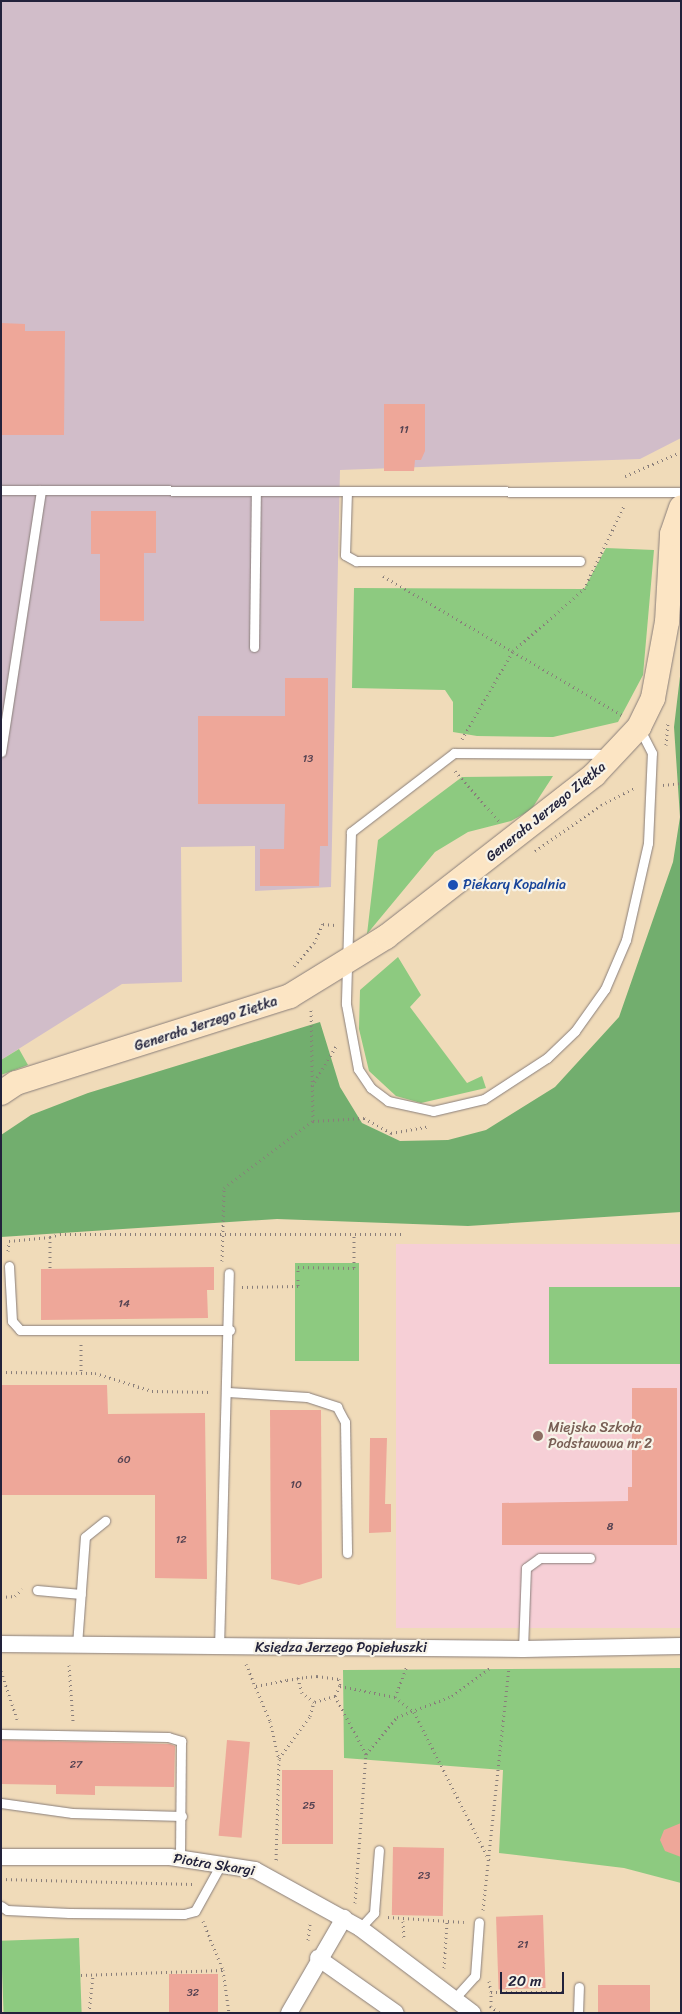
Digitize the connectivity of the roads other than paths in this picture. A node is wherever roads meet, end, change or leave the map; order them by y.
1 (1, 490) edge
2 (41, 490) junction
3 (256, 491) junction
4 (347, 491) junction
5 (681, 492) edge
6 (681, 508) edge
7 (580, 561) dead end
8 (254, 647) dead end
9 (639, 727) junction
10 (1, 752) edge
11 (616, 755) junction
12 (344, 966) junction
13 (1, 1093) edge
14 (9, 1266) road end
15 (229, 1273) road end
16 (230, 1330) junction
17 (228, 1392) junction
18 (104, 1521) dead end
19 (347, 1553) dead end
20 (590, 1558) dead end
21 (37, 1590) road end
22 (81, 1594) junction
23 (1, 1644) edge
24 (77, 1645) junction
25 (681, 1646) edge
26 (219, 1648) junction
27 (523, 1649) junction
28 (1, 1734) edge
29 (1, 1803) edge
30 (182, 1816) junction
31 (379, 1850) dead end
32 (1, 1857) edge
33 (180, 1859) junction
34 (221, 1864) junction
35 (1, 1906) edge
36 (349, 1915) junction
37 (480, 1922) road end
38 (360, 1928) junction
39 (318, 1958) junction
40 (579, 1990) road end
41 (454, 1999) junction
42 (290, 2013) edge
43 (396, 2013) edge
44 (473, 2013) edge
45 (578, 2013) edge

1 - 2 lane
2 - 3 lane
2 - 10 lane
3 - 4 lane
3 - 8 lane
4 - 5 lane
4 - 7 lane
6 - 9 street, Generała Jerzego Ziętka
9 - 11 street, Generała Jerzego Ziętka
9 - 12 lane
11 - 12 street, Generała Jerzego Ziętka
11 - 12 lane
12 - 13 street, Generała Jerzego Ziętka
14 - 16 lane
15 - 16 lane
16 - 17 lane
17 - 19 lane
17 - 26 lane
18 - 22 lane
20 - 27 lane
21 - 22 lane
22 - 24 lane
23 - 24 street, Księdza Jerzego Popiełuszki
24 - 26 street, Księdza Jerzego Popiełuszki
25 - 27 street, Księdza Jerzego Popiełuszki
26 - 27 street, Księdza Jerzego Popiełuszki
28 - 30 lane
29 - 30 lane
30 - 33 lane
31 - 38 lane
32 - 33 street, Piotra Skargi
33 - 34 street, Piotra Skargi
34 - 35 lane
34 - 36 street, Piotra Skargi
36 - 38 street, Piotra Skargi
36 - 39 street
37 - 41 lane
38 - 41 street, Piotra Skargi
39 - 42 street
39 - 43 street
40 - 45 lane
41 - 44 street, Piotra Skargi

